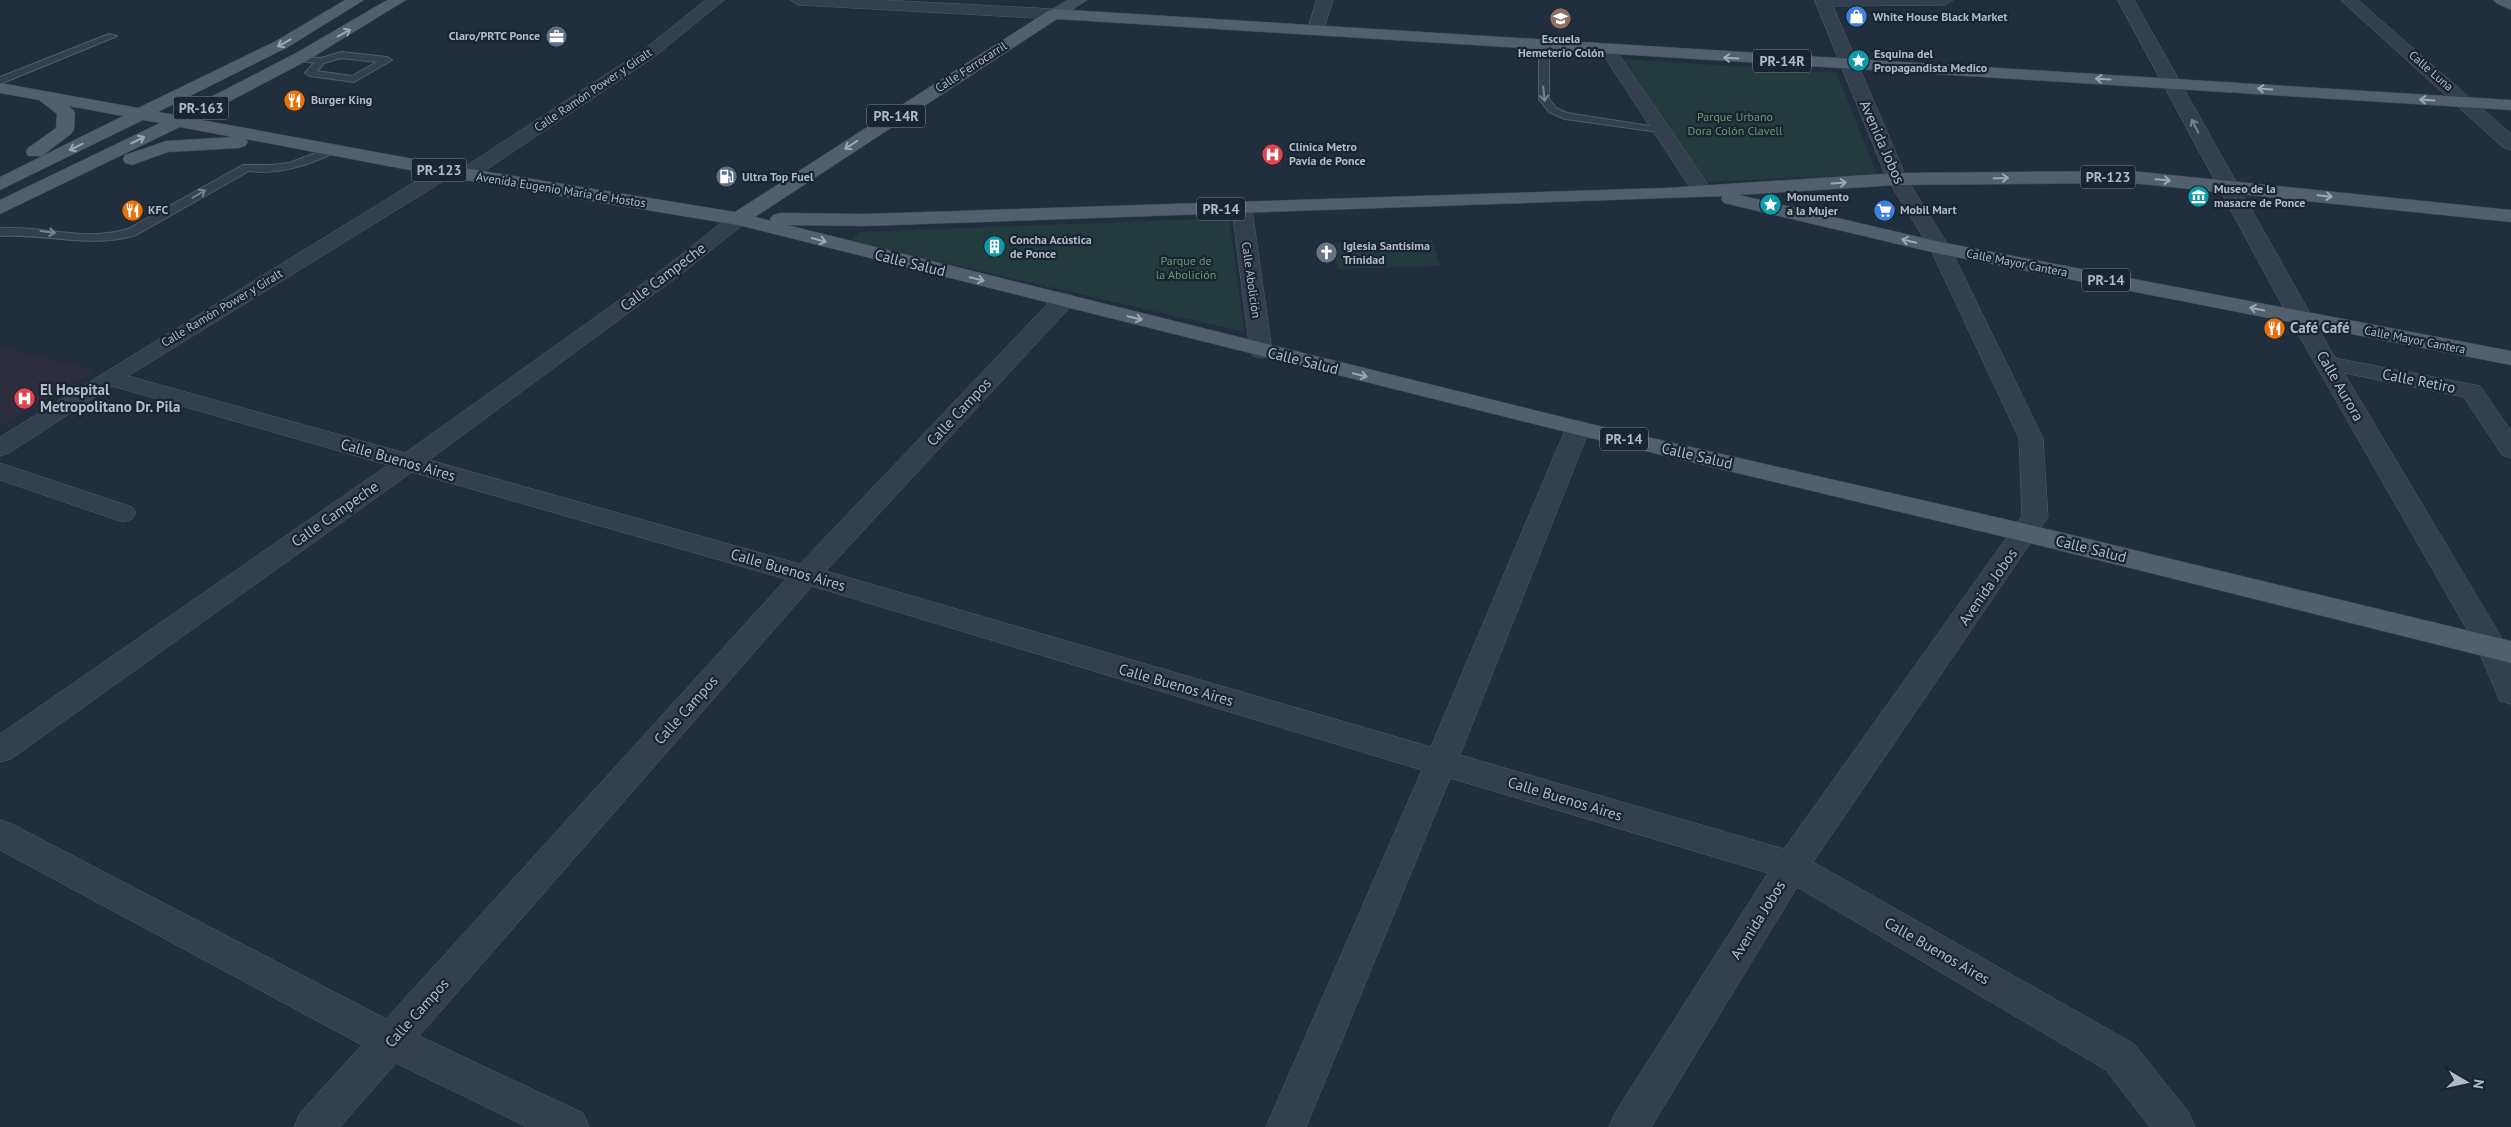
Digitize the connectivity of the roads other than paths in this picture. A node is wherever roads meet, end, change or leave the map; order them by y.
1 (356, 0) edge
2 (398, 0) edge
3 (716, 0) edge
4 (809, 0) edge
5 (1079, 0) edge
6 (1325, 0) edge
7 (1945, 0) edge
8 (2126, 0) edge
9 (2349, 0) edge
10 (2501, 0) edge
11 (1824, 1) edge
12 (2511, 5) edge
13 (1054, 14) junction
14 (1316, 29) junction
15 (112, 36) dead end
16 (1544, 46) junction
17 (1608, 50) junction
18 (314, 60) junction
19 (1849, 65) junction
20 (354, 79) junction
21 (0, 81) edge
22 (303, 83) dead end
23 (2173, 83) junction
24 (330, 87) dead end
25 (0, 88) edge
26 (45, 97) junction
27 (2467, 102) junction
28 (2511, 105) edge
29 (141, 115) junction
30 (177, 121) junction
31 (1662, 130) junction
32 (243, 133) junction
33 (278, 140) junction
34 (2511, 144) edge
35 (332, 150) junction
36 (456, 173) junction
37 (0, 176) edge
38 (1897, 179) junction
39 (0, 184) edge
40 (2225, 185) junction
41 (35, 190) junction
42 (1703, 192) junction
43 (0, 208) edge
44 (1242, 208) junction
45 (2511, 216) edge
46 (738, 219) junction
47 (0, 232) edge
48 (1940, 248) junction
49 (1064, 300) junction
50 (2300, 318) junction
51 (1261, 350) junction
52 (2511, 358) edge
53 (2327, 363) junction
54 (109, 378) junction
55 (1578, 428) junction
56 (0, 448) edge
57 (2511, 450) edge
58 (408, 463) junction
59 (0, 470) edge
60 (124, 513) dead end
61 (2026, 533) junction
62 (806, 575) junction
63 (2501, 650) edge
64 (2511, 692) edge
65 (0, 750) edge
66 (1441, 762) junction
67 (0, 834) edge
68 (1791, 866) junction
69 (392, 1042) junction
70 (314, 1127) edge
71 (570, 1127) edge
72 (1286, 1127) edge
73 (1629, 1127) edge
74 (2175, 1127) edge

1 -> 29 main road, PR-163
18 -> 2 main road, PR-163
3 - 36 street, Calle Ramón Power y Giralt
4 - 13 street
5 - 13 street, Calle Ferrocarril
6 - 14 street
7 - 11 street
8 - 23 street, Calle Aurora
9 - 27 street, Calle Luna
10 - 12 main road
11 - 19 street, Avenida Jobos
13 - 14 main road, PR-14R
13 -> 46 main road, Calle Ferrocarril / PR-14R
14 - 16 main road, PR-14R
15 - 21 lane
16 - 17 main road, PR-14R
16 -> 31 lane
19 -> 17 main road, PR-14R
17 - 31 street
18 - 20 lane
18 - 20 lane
18 - 22 lane
18 - 30 main road, PR-163
18 - 32 main road
23 -> 19 main road, PR-14R
19 - 38 street, Avenida Jobos
20 - 24 lane
27 -> 23 main road, PR-14R
40 -> 23 street, Calle Aurora
25 - 26 main road, Avenida Eugenio María de Hostos / PR-123
26 - 29 main road, Avenida Eugenio María de Hostos / PR-123
26 - 37 main road
27 - 28 main road, PR-14R
27 - 34 street, Calle Luna
29 - 30 main road, Avenida Eugenio María de Hostos / PR-123
29 -> 39 main road, PR-163
30 - 32 main road, Avenida Eugenio María de Hostos / PR-123
41 -> 30 main road, PR-163
31 - 42 street
32 - 33 main road, Avenida Eugenio María de Hostos / PR-123
33 - 35 main road, Avenida Eugenio María de Hostos / PR-123
33 - 41 main road
35 - 36 main road, Avenida Eugenio María de Hostos / PR-123
47 -> 35 lane
36 - 46 main road, Avenida Eugenio María de Hostos / PR-123
36 - 54 street, Calle Ramón Power y Giralt
38 -> 40 main road, PR-123
42 -> 38 main road, PR-123
38 - 48 street, Avenida Jobos
40 -> 45 main road, PR-123
40 - 50 street, Calle Aurora
41 - 43 main road, PR-163
42 - 44 main road, PR-14
48 -> 42 main road, Calle Mayor Cantera / PR-14
44 - 46 main road, PR-14
44 - 51 street, Calle Abolición
46 -> 49 main road, Calle Salud / PR-14
46 - 58 street, Calle Campeche
50 -> 48 main road, Calle Mayor Cantera / PR-14
48 - 61 street, Avenida Jobos
49 -> 51 main road, Calle Salud / PR-14
49 - 62 street, Calle Campos
50 - 52 main road, Calle Mayor Cantera / PR-14
50 - 53 street, Calle Aurora
51 -> 55 main road, Calle Salud / PR-14
53 - 57 street, Calle Retiro
53 - 63 street, Calle Aurora
54 - 56 street, Calle Ramón Power y Giralt
54 - 58 street, Calle Buenos Aires
55 - 61 main road, Calle Salud / PR-14
55 - 66 street
58 - 62 street, Calle Buenos Aires
58 - 65 street, Calle Campeche
59 - 60 street
61 - 63 main road, Calle Salud / PR-14
61 - 68 street, Avenida Jobos
62 - 66 street, Calle Buenos Aires
62 - 69 street, Calle Campos
63 - 64 street, Calle Aurora
66 - 68 street, Calle Buenos Aires
66 - 72 street
67 - 69 street
68 - 73 street, Avenida Jobos
68 - 74 street, Calle Buenos Aires
69 - 70 street, Calle Campos
69 - 71 street

